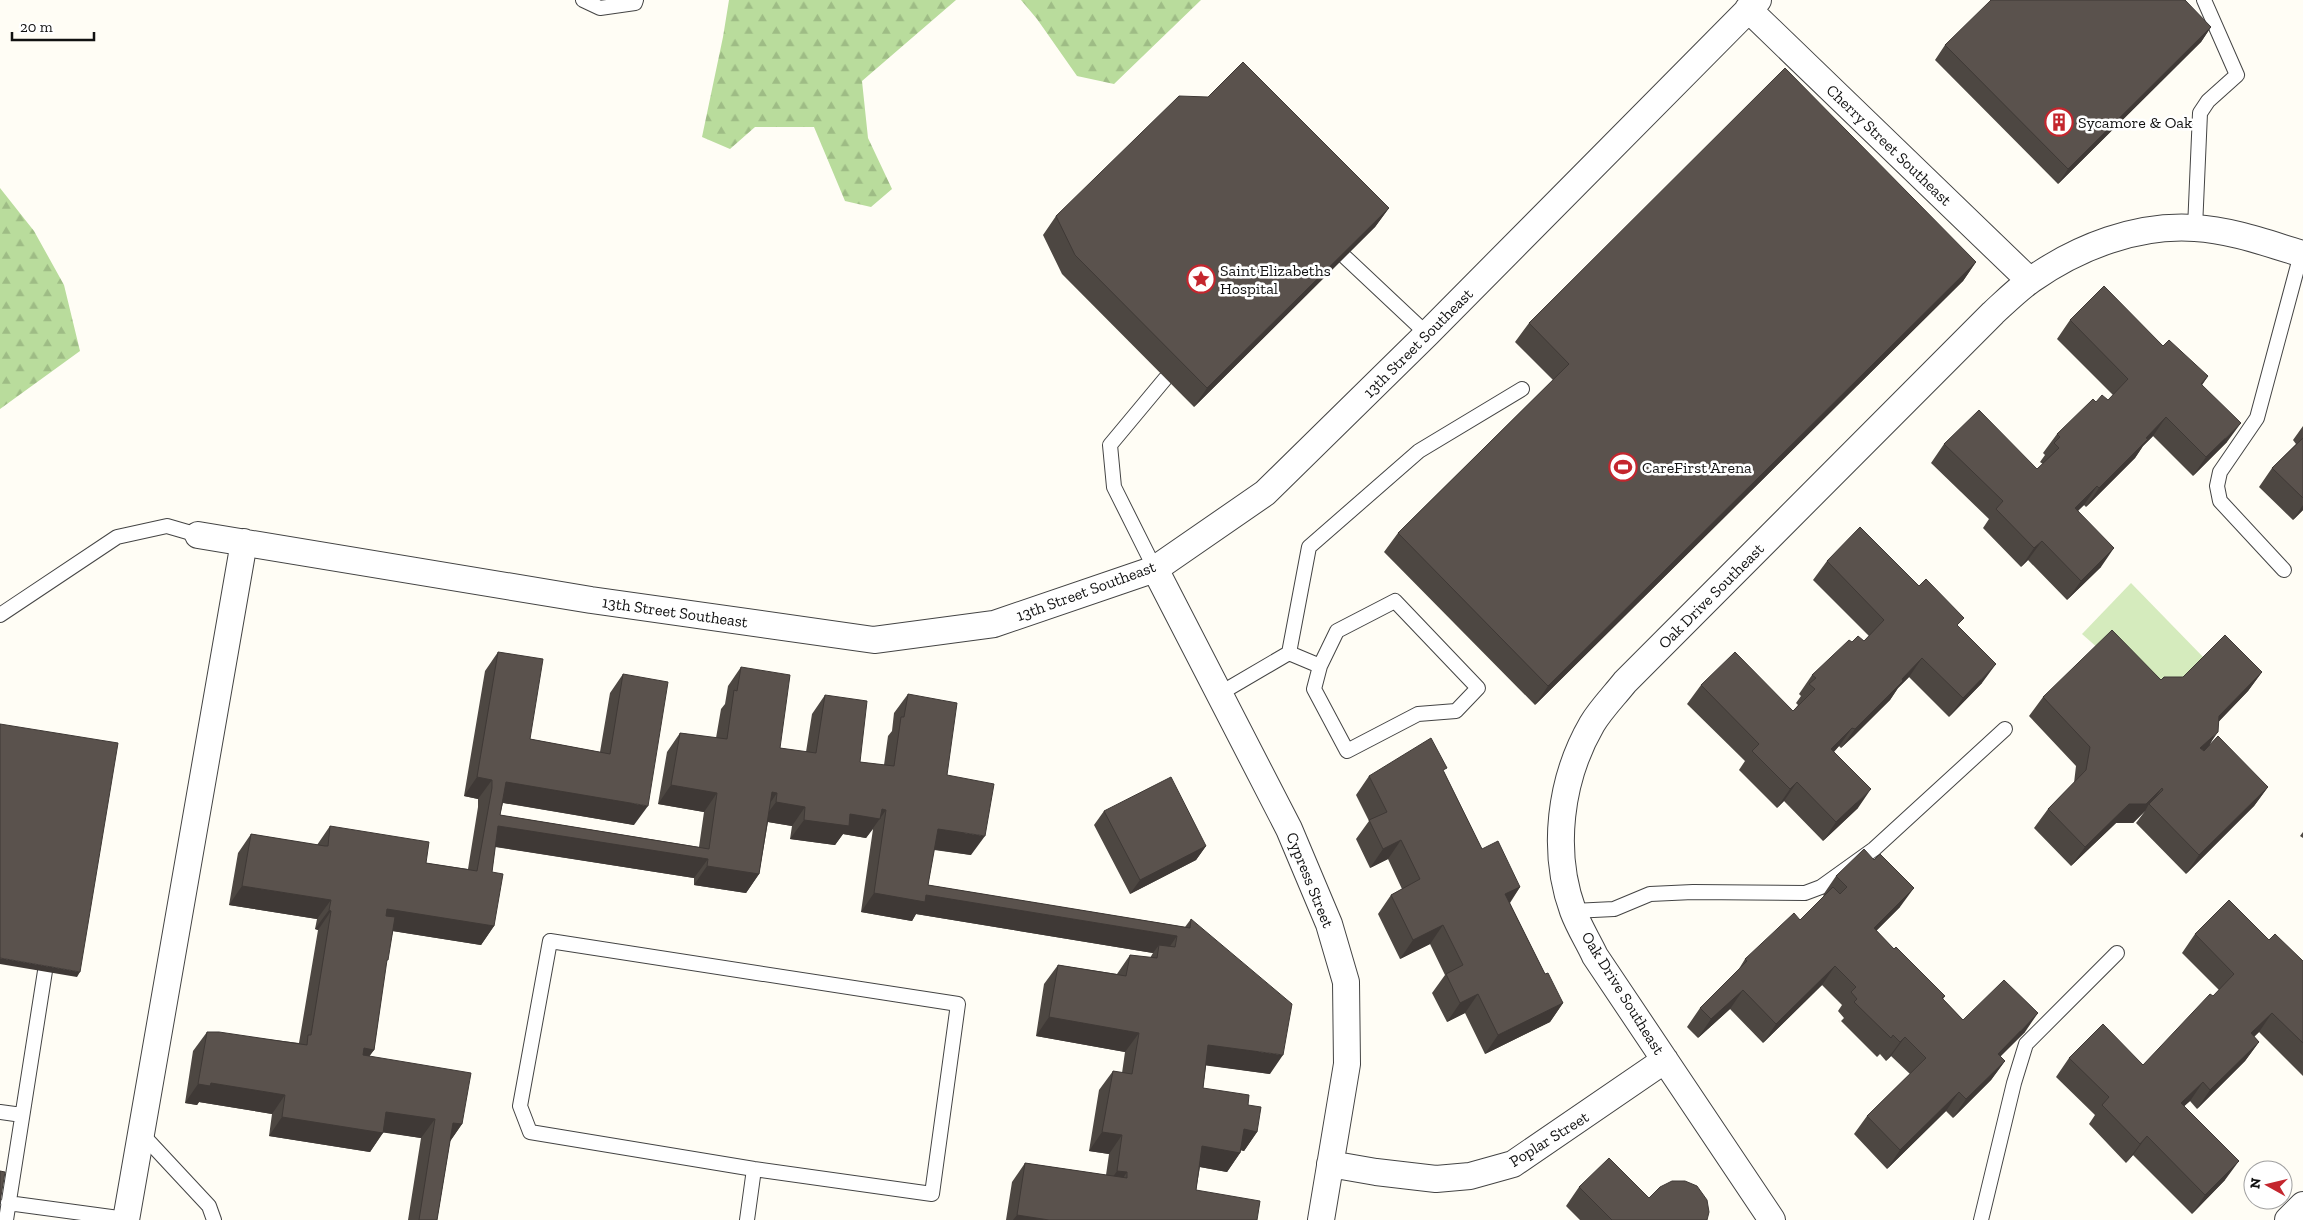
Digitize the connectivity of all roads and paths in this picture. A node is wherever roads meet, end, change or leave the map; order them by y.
1 (583, 0) edge
2 (636, 0) edge
3 (2204, 0) edge
4 (1753, 5) edge
5 (2195, 228) junction
6 (2302, 254) edge
7 (1345, 257) edge
8 (2030, 281) junction
9 (1428, 334) junction
10 (1165, 378) dead end
11 (1522, 389) dead end
12 (198, 535) joint
13 (244, 542) junction
14 (1155, 569) junction
15 (2284, 570) dead end
16 (0, 616) edge
17 (1289, 653) junction
18 (1320, 666) junction
19 (1220, 694) junction
20 (2005, 729) dead end
21 (1573, 912) junction
22 (2117, 953) dead end
23 (45, 971) edge
24 (1665, 1060) junction
25 (0, 1112) edge
26 (22, 1115) junction
27 (140, 1132) junction
28 (1330, 1164) junction
29 (754, 1168) junction
30 (8, 1203) junction
31 (2303, 1206) edge
32 (126, 1219) edge
33 (6, 1220) edge
34 (214, 1220) edge
35 (747, 1220) edge
36 (1322, 1220) edge
37 (1772, 1220) edge
38 (1981, 1220) edge
39 (2288, 1220) edge

1 - 2 lane
3 - 5 lane
4 - 8 street, Cherry Street Southeast
4 - 9 street, 13th Street Southeast
5 - 6 street, Oak Drive Southeast
5 - 8 street, Oak Drive Southeast
6 - 15 lane
7 - 9 lane
8 - 21 street, Oak Drive Southeast
9 - 14 street, 13th Street Southeast
10 - 14 lane
11 - 17 lane
12 - 13 street, 13th Street Southeast
12 - 16 lane
13 - 14 street, 13th Street Southeast
13 - 27 street
14 - 19 street, Cypress Street
17 - 18 lane
17 - 19 lane
18 - 18 lane
19 - 28 street, Cypress Street
20 - 21 lane
21 - 24 street, Oak Drive Southeast
22 - 38 lane
23 - 26 lane
24 - 28 street, Poplar Street
24 - 37 street, Oak Drive Southeast
25 - 26 lane
26 - 30 lane
27 - 32 street
27 - 34 lane
28 - 36 street, Cypress Street
29 - 29 lane
29 - 35 lane
30 - 32 lane
30 - 33 lane
31 - 39 street

